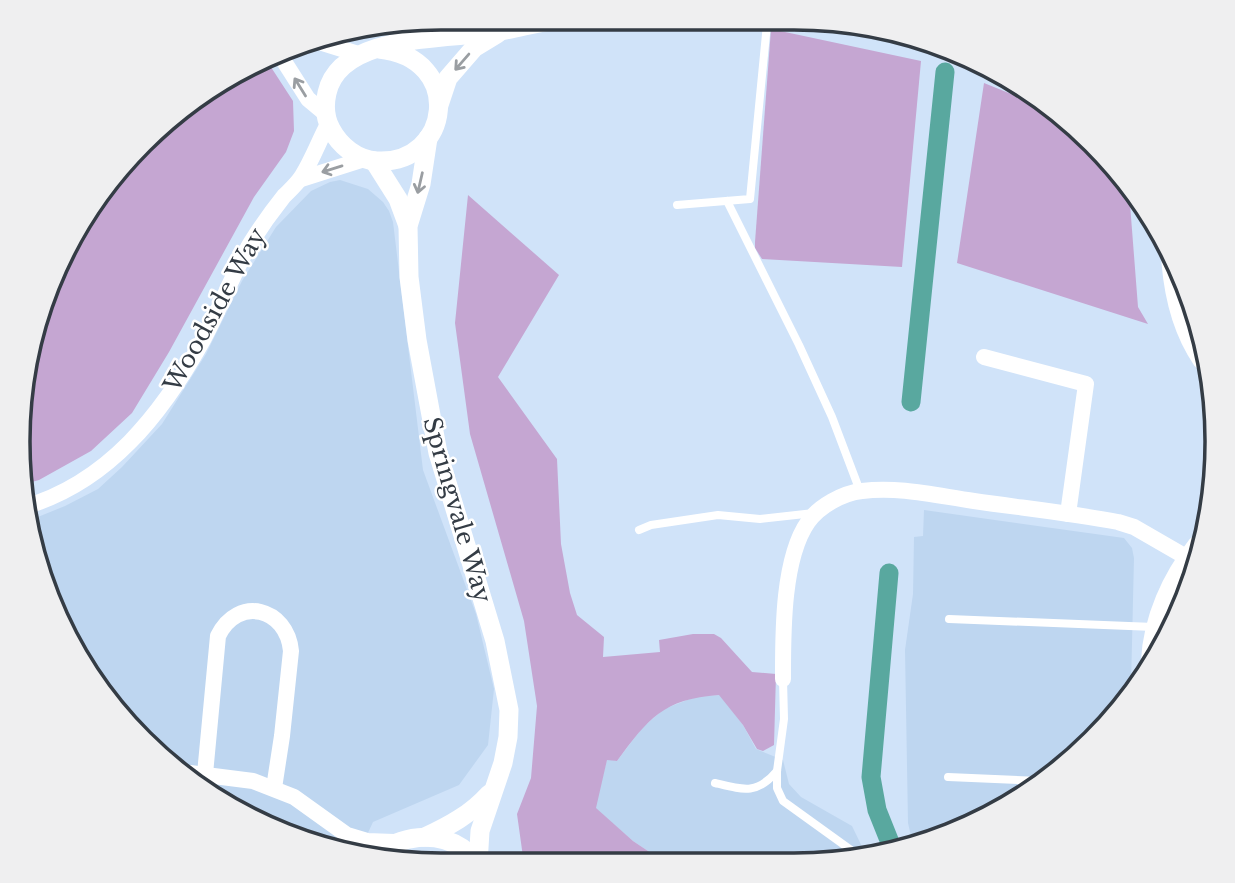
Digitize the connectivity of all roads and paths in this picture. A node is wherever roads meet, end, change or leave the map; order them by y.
1 (505, 30) edge
2 (766, 30) edge
3 (501, 31) junction
4 (330, 45) edge
5 (379, 49) junction
6 (358, 54) junction
7 (284, 61) edge
8 (439, 105) junction
9 (327, 119) junction
10 (428, 138) junction
11 (369, 160) junction
12 (301, 178) junction
13 (727, 201) junction
14 (677, 205) dead end
15 (408, 226) junction
16 (1173, 282) edge
17 (1193, 343) edge
18 (984, 356) dead end
19 (860, 491) junction
20 (35, 504) edge
21 (817, 513) junction
22 (1068, 514) junction
23 (639, 530) dead end
24 (1191, 551) edge
25 (1189, 554) edge
26 (949, 619) dead end
27 (1154, 627) junction
28 (1151, 644) edge
29 (783, 680) joint
30 (777, 771) junction
31 (197, 773) edge
32 (198, 773) edge
33 (948, 777) dead end
34 (1027, 780) edge
35 (715, 783) dead end
36 (274, 788) junction
37 (492, 791) junction
38 (331, 825) junction
39 (424, 838) junction
40 (340, 840) edge
41 (394, 842) junction
42 (384, 849) edge
43 (850, 849) edge
44 (468, 853) edge
45 (479, 853) edge

1 - 3 street
2 - 13 lane
3 - 5 street
3 -> 8 street
4 - 6 street
5 - 6 street
5 - 8 street
6 - 9 street
9 -> 7 street
8 - 10 street
9 - 11 street
9 - 12 street, Woodside Way
10 - 11 street
10 -> 15 street, Springvale Way
11 -> 12 street
11 - 15 street, Springvale Way
12 - 20 street, Woodside Way
13 - 14 lane
13 - 19 lane
15 - 37 street, Springvale Way
16 - 17 street
18 - 22 street
19 - 21 street
19 - 22 street
21 - 23 lane
21 - 29 street
22 - 24 street
25 - 27 street
26 - 27 lane
27 - 28 street
29 - 30 lane
30 - 35 lane
30 - 43 lane
31 - 36 street
32 - 36 street
33 - 34 lane
36 - 38 street
37 - 39 street, Springvale Way
37 - 45 street, Springvale Way
38 - 40 street
38 - 41 street
39 - 41 street
39 - 44 street
41 - 42 street

